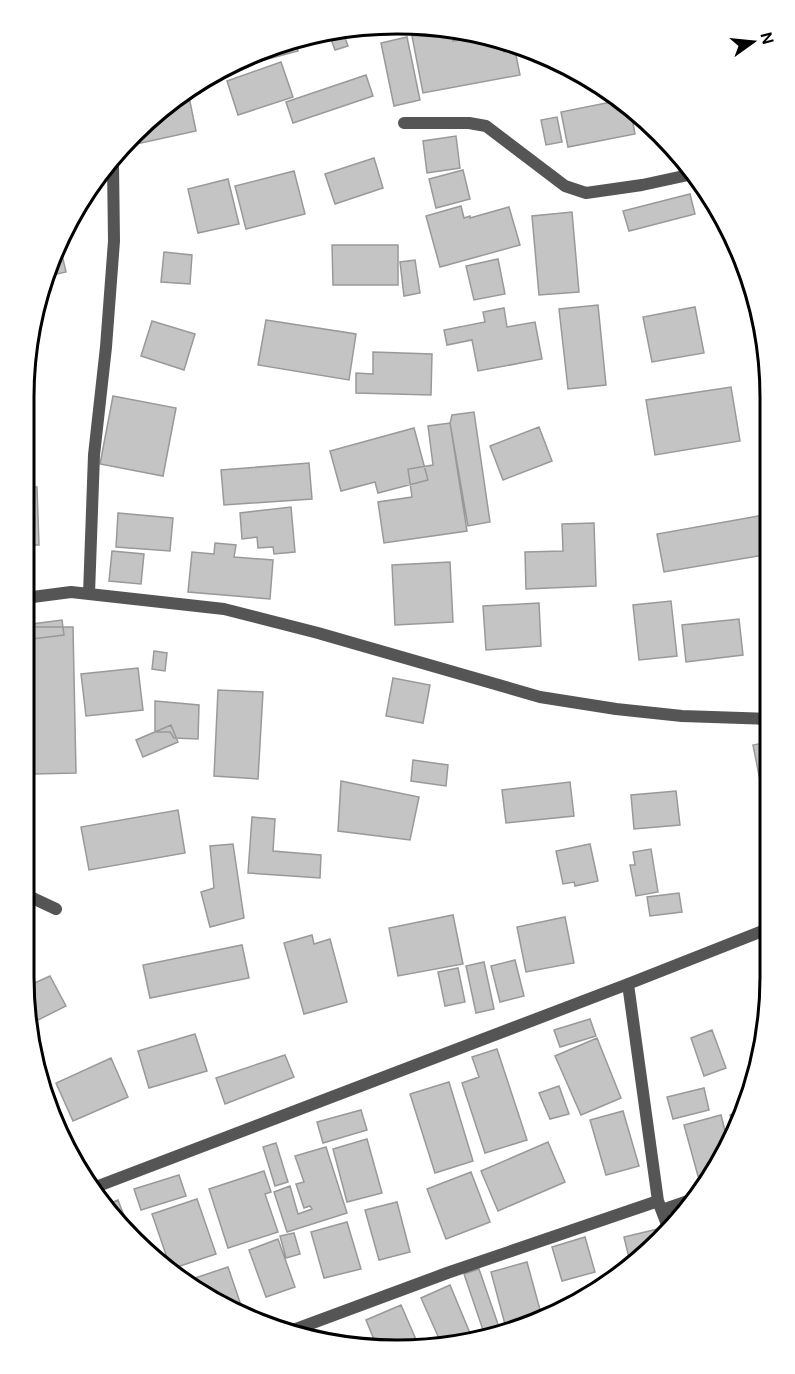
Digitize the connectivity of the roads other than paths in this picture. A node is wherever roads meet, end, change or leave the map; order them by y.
1 (404, 123) dead end
2 (113, 173) edge
3 (684, 176) edge
4 (89, 594) junction
5 (34, 597) edge
6 (760, 719) edge
7 (34, 899) edge
8 (56, 909) dead end
9 (760, 932) edge
10 (628, 984) junction
11 (101, 1185) edge
12 (681, 1202) edge
13 (660, 1206) junction
14 (666, 1221) edge
15 (303, 1327) edge

1 - 3 street
2 - 4 street
4 - 5 street
4 - 6 street
7 - 8 street
9 - 10 street
10 - 11 street
10 - 13 street
12 - 13 street
13 - 14 street
13 - 15 street

